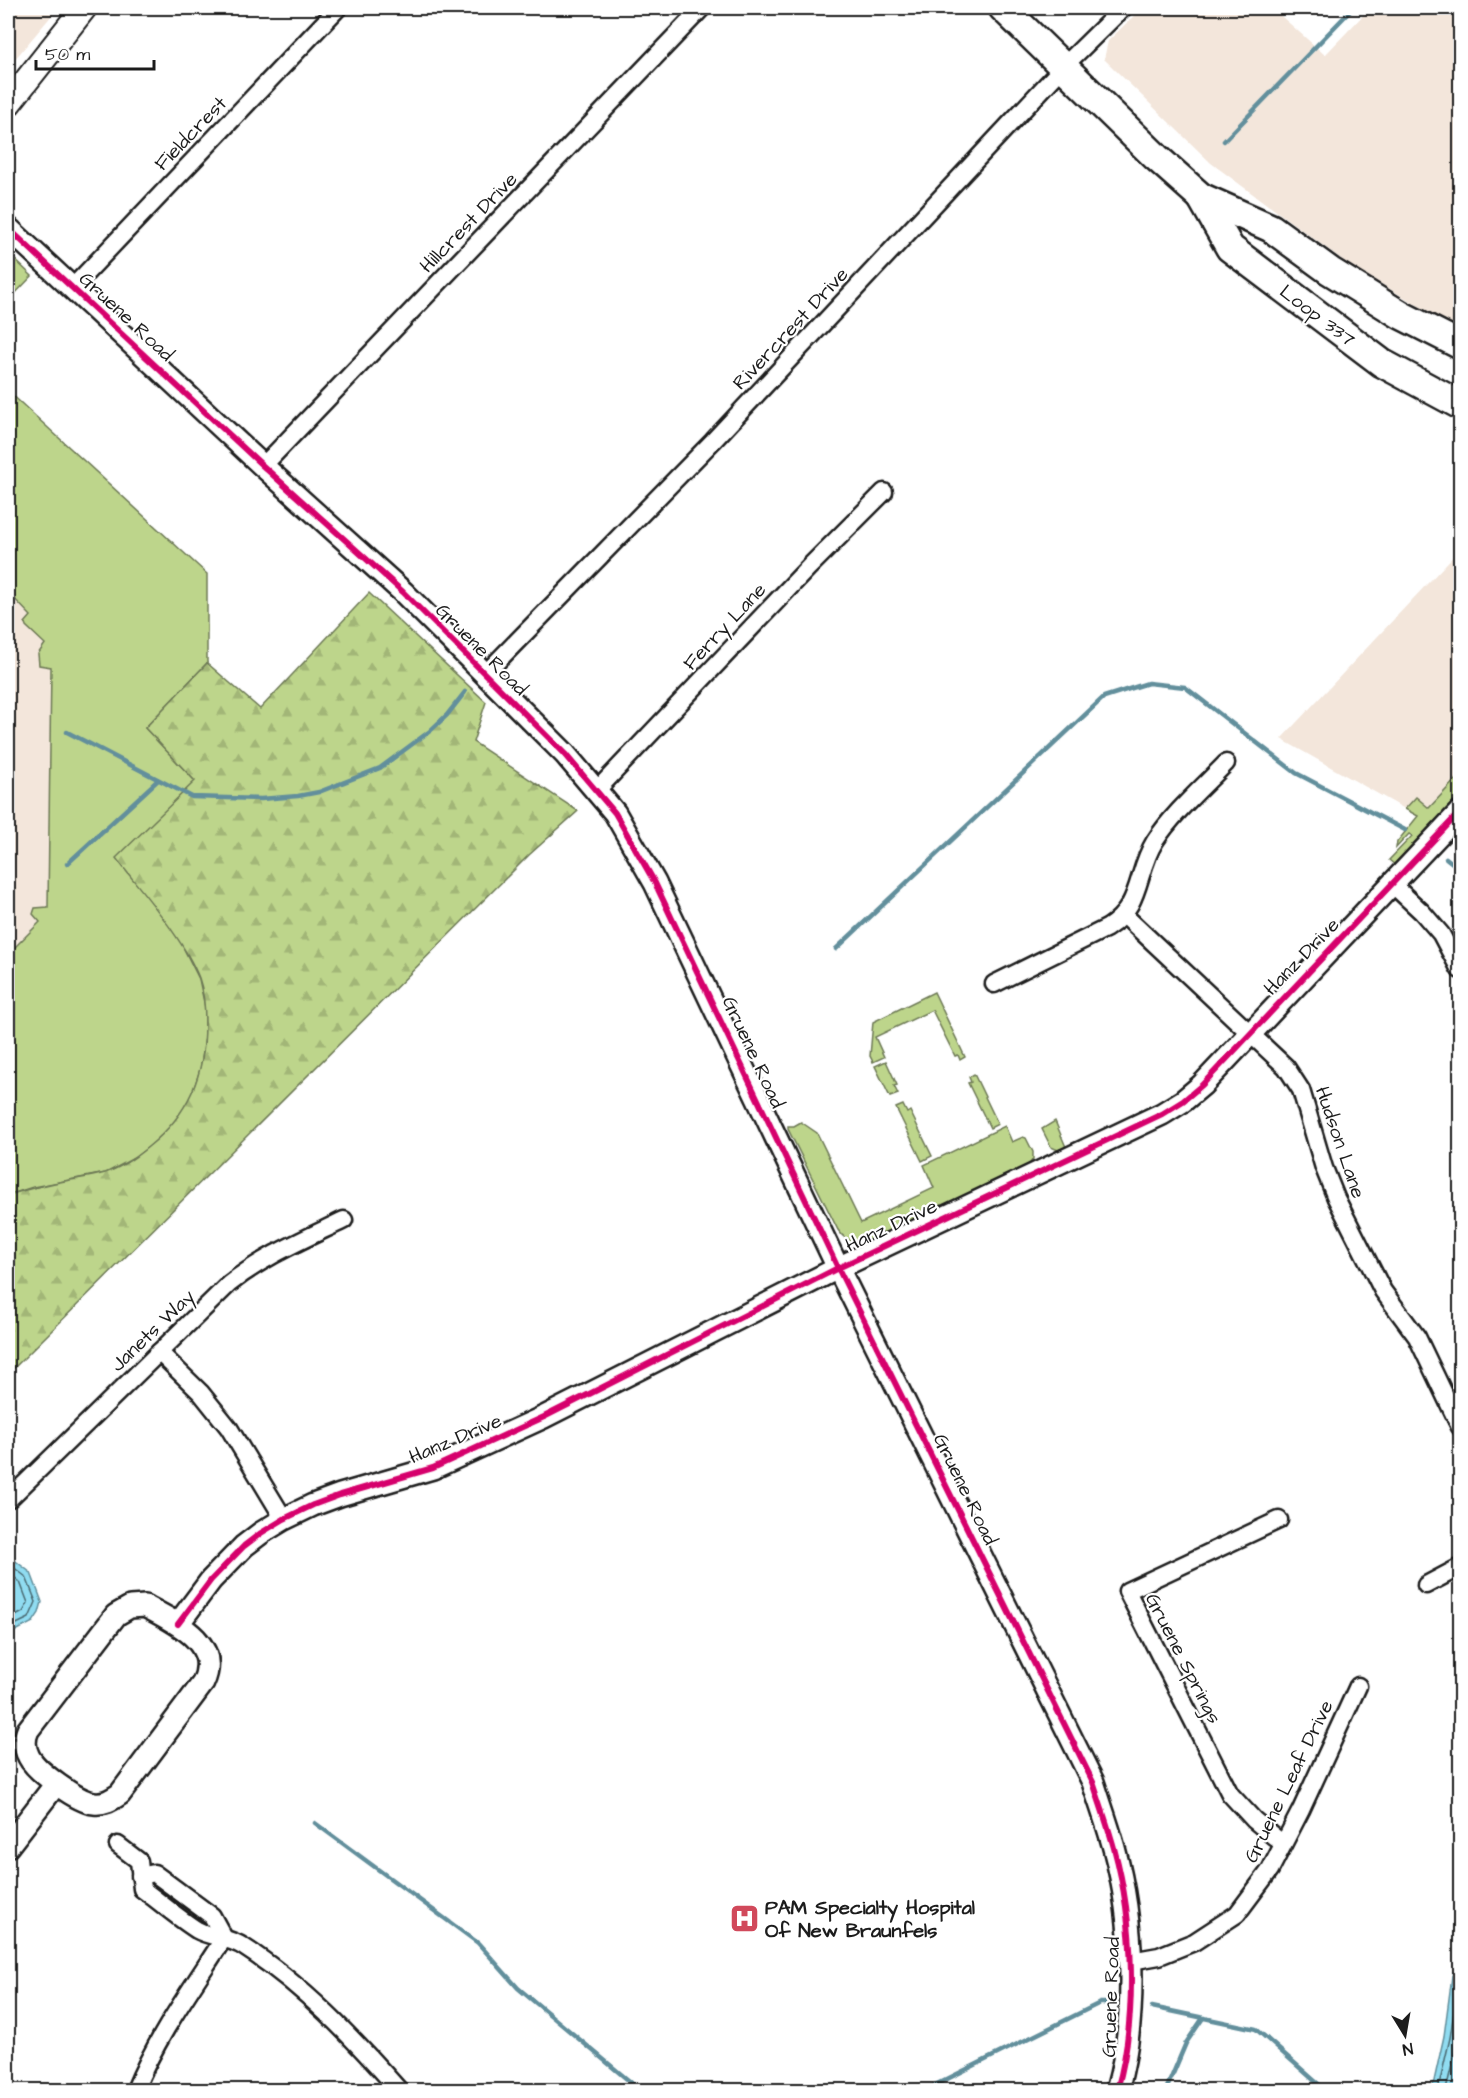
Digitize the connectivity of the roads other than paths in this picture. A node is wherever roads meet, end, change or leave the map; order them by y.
1 (84, 8) edge
2 (338, 8) edge
3 (702, 8) edge
4 (1003, 8) edge
5 (1123, 8) edge
6 (1064, 66) junction
7 (8, 104) edge
8 (1201, 197) junction
9 (10, 232) edge
10 (72, 288) junction
11 (1461, 345) edge
12 (1461, 405) edge
13 (263, 466) junction
14 (884, 492) dead end
15 (484, 675) junction
16 (1226, 763) dead end
17 (597, 790) junction
18 (1461, 812) edge
19 (1392, 884) junction
20 (1124, 915) junction
21 (1461, 970) edge
22 (994, 984) dead end
23 (1250, 1033) junction
24 (344, 1220) dead end
25 (838, 1268) junction
26 (159, 1352) junction
27 (1461, 1427) edge
28 (10, 1498) dead end
29 (284, 1519) junction
30 (1279, 1520) dead end
31 (1461, 1567) edge
32 (1426, 1585) dead end
33 (178, 1624) junction
34 (1358, 1686) dead end
35 (56, 1784) junction
36 (1283, 1844) junction
37 (118, 1845) dead end
38 (8, 1846) edge
39 (224, 1938) junction
40 (1131, 1961) junction
41 (135, 2091) edge
42 (399, 2091) edge
43 (1118, 2091) edge

1 - 7 main road
2 - 10 street, Fieldcrest
3 - 13 street, Hillcrest Drive
4 - 6 main road, Loop 337
5 - 6 street, Rivercrest Drive
6 - 8 main road, Loop 337
6 - 15 street, Rivercrest Drive
8 - 11 main road, Loop 337
8 - 12 main road, Loop 337
9 - 10 street, Gruene Road
10 - 13 street, Gruene Road
13 - 15 street, Gruene Road
14 - 17 street, Ferry Lane
15 - 17 street, Gruene Road
16 - 20 street
17 - 25 street, Gruene Road
18 - 19 street, Hanz Drive
19 - 21 street
19 - 23 street, Hanz Drive
20 - 22 street
20 - 23 street, Hudson Lane
23 - 25 street, Hanz Drive
23 - 27 street, Hudson Lane
24 - 26 street, Janets Way
25 - 29 street, Hanz Drive
25 - 40 street, Gruene Road
26 - 28 street, Janets Way
26 - 29 street
29 - 33 street, Hanz Drive
30 - 36 street, Gruene Springs
31 - 32 street
33 - 35 street
33 - 35 street
34 - 36 street, Gruene Leaf Drive
35 - 38 street
36 - 40 street, Gruene Leaf Drive
37 - 39 street
39 - 41 street
39 - 42 street
40 - 43 street, Gruene Road

